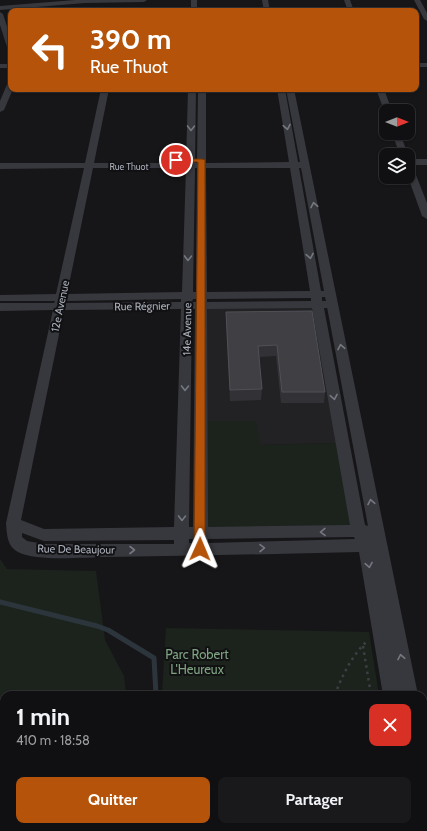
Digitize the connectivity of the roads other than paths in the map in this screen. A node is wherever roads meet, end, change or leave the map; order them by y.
1 (59, 0) edge
2 (131, 0) edge
3 (144, 0) edge
4 (417, 0) edge
5 (76, 1) edge
6 (86, 2) edge
7 (4, 8) edge
8 (0, 14) edge
9 (427, 19) edge
10 (8, 32) edge
11 (8, 91) edge
12 (104, 92) edge
13 (193, 92) edge
14 (201, 92) edge
15 (282, 92) edge
16 (290, 92) edge
17 (381, 92) edge
18 (385, 104) edge
19 (197, 108) junction
20 (289, 109) junction
21 (0, 110) edge
22 (0, 161) edge
23 (415, 162) edge
24 (427, 162) edge
25 (90, 163) junction
26 (196, 163) junction
27 (300, 163) junction
28 (0, 166) edge
29 (415, 184) edge
30 (427, 216) edge
31 (304, 225) junction
32 (317, 225) junction
33 (0, 298) edge
34 (317, 299) junction
35 (332, 299) junction
36 (194, 300) junction
37 (61, 302) junction
38 (0, 307) edge
39 (328, 367) junction
40 (345, 368) junction
41 (356, 422) junction
42 (339, 423) junction
43 (12, 523) junction
44 (358, 531) junction
45 (182, 534) junction
46 (373, 540) junction
47 (200, 542) junction
48 (182, 550) junction
49 (392, 691) edge
50 (408, 691) edge

1 - 7 street
2 - 3 street
2 - 6 street
4 - 9 street
5 - 6 street
5 - 7 street
8 - 10 street
11 - 21 street
12 - 25 street, 12e Avenue
13 - 19 street, 14e Avenue
14 - 19 street, 14e Avenue
15 - 20 street
16 - 20 street
17 - 18 street
19 - 26 street, 14e Avenue
20 - 27 street
22 - 25 street, Rue Thuot
23 - 24 street
25 - 26 street, Rue Thuot
25 - 28 street, Rue Thuot
25 - 37 street, 12e Avenue
26 - 27 street, Rue Thuot
26 - 36 street, 14e Avenue
27 - 31 street
32 -> 27 street
29 - 30 street
31 - 32 street
31 -> 34 street
32 - 35 street
33 - 37 street, Rue Régnier
34 - 35 street, Rue Régnier
34 - 36 street, Rue Régnier
34 - 39 street
40 -> 35 street
36 - 37 street, Rue Régnier
36 -> 45 street, 14e Avenue
36 - 47 street, 14e Avenue
37 - 38 street, Rue Régnier
37 - 43 street, 12e Avenue
39 - 40 street
39 -> 42 street
40 - 41 street
41 - 42 street
46 -> 41 street
42 - 44 street
43 - 45 street, Rue De Beaujour
43 -> 48 street, Rue De Beaujour
44 - 46 street, Rue De Beaujour
44 -> 47 street, Rue De Beaujour
45 - 47 street, Rue De Beaujour
45 - 48 street, 14e Avenue
47 -> 46 street, Rue De Beaujour
46 -> 49 street
50 -> 46 street
47 - 48 street, Rue De Beaujour

